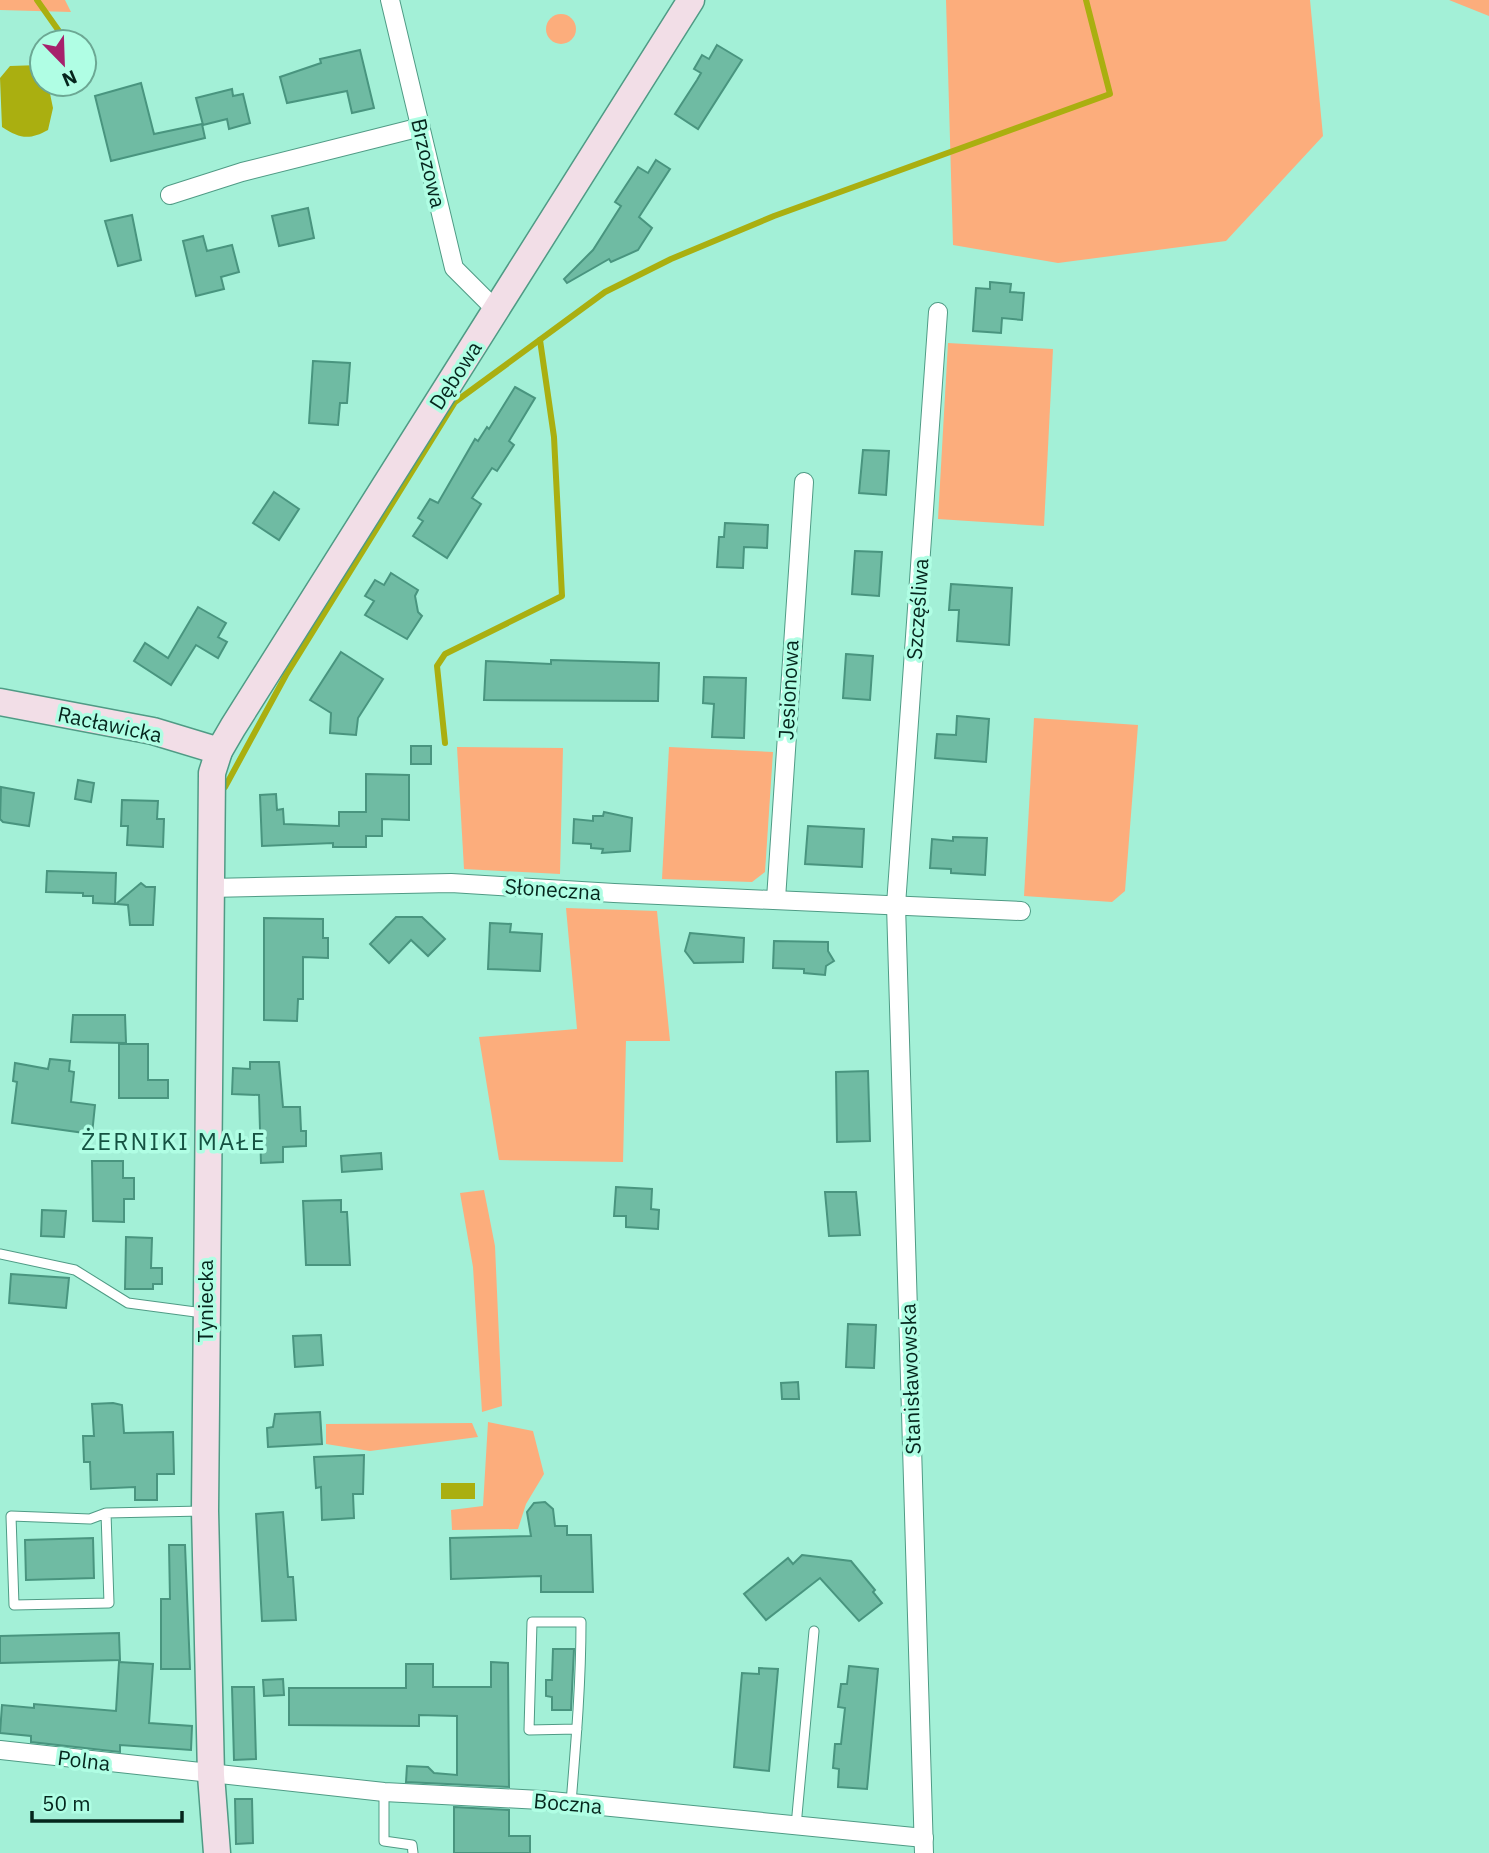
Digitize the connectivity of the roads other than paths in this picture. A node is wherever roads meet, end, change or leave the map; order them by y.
1 (390, 0) edge
2 (691, 0) edge
3 (421, 127) junction
4 (170, 195) dead end
5 (496, 310) junction
6 (938, 312) dead end
7 (804, 482) dead end
8 (0, 702) edge
9 (219, 751) junction
10 (209, 888) junction
11 (776, 899) junction
12 (896, 905) junction
13 (1021, 911) dead end
14 (0, 1254) edge
15 (205, 1313) junction
16 (205, 1511) junction
17 (106, 1513) junction
18 (814, 1631) dead end
19 (577, 1730) junction
20 (0, 1750) edge
21 (211, 1775) junction
22 (384, 1792) junction
23 (571, 1803) junction
24 (796, 1826) junction
25 (924, 1846) edge
26 (216, 1853) edge
27 (413, 1853) edge

1 - 3 street, Brzozowa
2 - 5 street, Dębowa
3 - 4 street
3 - 5 street, Brzozowa
5 - 9 street, Dębowa
6 - 12 street, Szczęśliwa
7 - 11 street, Jesionowa
8 - 9 street, Racławicka
9 - 10 street, Tyniecka
10 - 11 street, Słoneczna
10 - 15 street, Tyniecka
11 - 12 street, Słoneczna
12 - 13 street, Słoneczna
12 - 25 street, Stanisławowska
14 - 15 lane
15 - 16 street, Tyniecka
16 - 17 lane
16 - 21 street, Tyniecka
17 - 17 lane
18 - 24 lane
19 - 19 lane
19 - 23 lane
20 - 21 street, Polna
21 - 22 street, Boczna
21 - 26 street, Tyniecka
22 - 23 street, Boczna
22 - 27 lane
23 - 24 street, Boczna
24 - 25 street, Boczna

